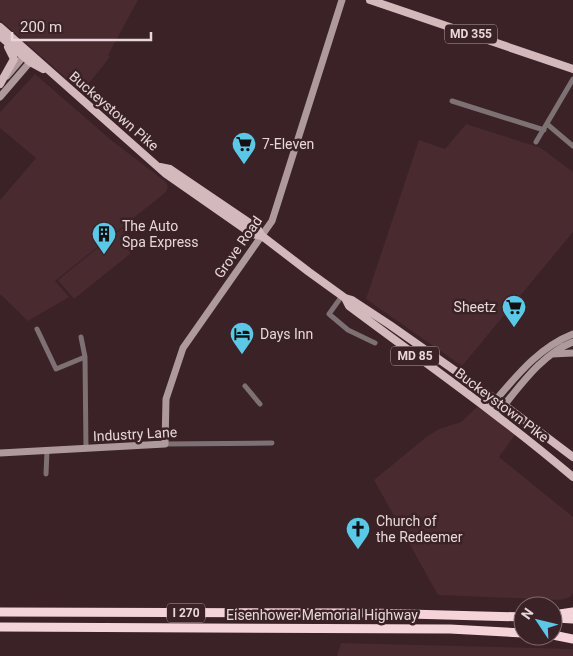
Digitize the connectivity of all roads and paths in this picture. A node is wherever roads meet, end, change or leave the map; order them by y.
1 (342, 0) edge
2 (370, 0) edge
3 (0, 27) edge
4 (0, 37) edge
5 (28, 57) junction
6 (573, 69) edge
7 (573, 78) edge
8 (0, 84) edge
9 (0, 97) edge
10 (452, 101) dead end
11 (547, 124) junction
12 (544, 130) junction
13 (536, 142) dead end
14 (573, 146) edge
15 (262, 236) junction
16 (344, 297) junction
17 (37, 329) dead end
18 (573, 334) edge
19 (81, 337) dead end
20 (573, 342) edge
21 (375, 344) dead end
22 (573, 353) edge
23 (550, 355) junction
24 (85, 357) junction
25 (245, 386) dead end
26 (497, 400) junction
27 (260, 404) dead end
28 (504, 405) junction
29 (489, 408) junction
30 (497, 414) junction
31 (272, 443) dead end
32 (165, 444) junction
33 (86, 449) junction
34 (47, 451) junction
35 (0, 453) edge
36 (573, 457) edge
37 (46, 474) dead end
38 (573, 477) edge
39 (0, 612) edge
40 (513, 617) edge
41 (0, 627) edge
42 (513, 632) edge

1 - 15 street, Grove Road
2 - 6 main road, MD 355
3 - 5 main road, Buckeystown Pike / MD 85
4 - 5 main road, Buckeystown Pike / MD 85
4 - 8 main road
5 - 8 street
5 - 9 street
5 - 15 main road, Buckeystown Pike / MD 85
7 - 11 street
10 - 12 street
11 - 12 street
11 - 14 street
12 - 13 street
15 - 16 main road, Buckeystown Pike / MD 85
15 - 32 street, Grove Road
16 - 21 street
16 - 26 main road, Buckeystown Pike / MD 85
16 - 29 main road, Buckeystown Pike / MD 85
17 - 24 street
18 - 26 street
19 - 24 street
20 - 23 street
22 - 23 street
23 - 28 street
24 - 33 street
25 - 27 street
26 - 28 main road, Buckeystown Pike / MD 85
26 - 29 street
28 - 30 street
28 - 36 main road, Buckeystown Pike / MD 85
29 - 30 main road, Buckeystown Pike / MD 85
30 - 38 main road, Buckeystown Pike / MD 85
31 - 32 street, Industry Lane
32 - 33 street, Industry Lane
33 - 34 street, Industry Lane
34 - 35 street, Industry Lane
34 - 37 street
39 - 40 highway, Eisenhower Memorial Highway / I 270
41 - 42 highway, Eisenhower Memorial Highway / I 270

